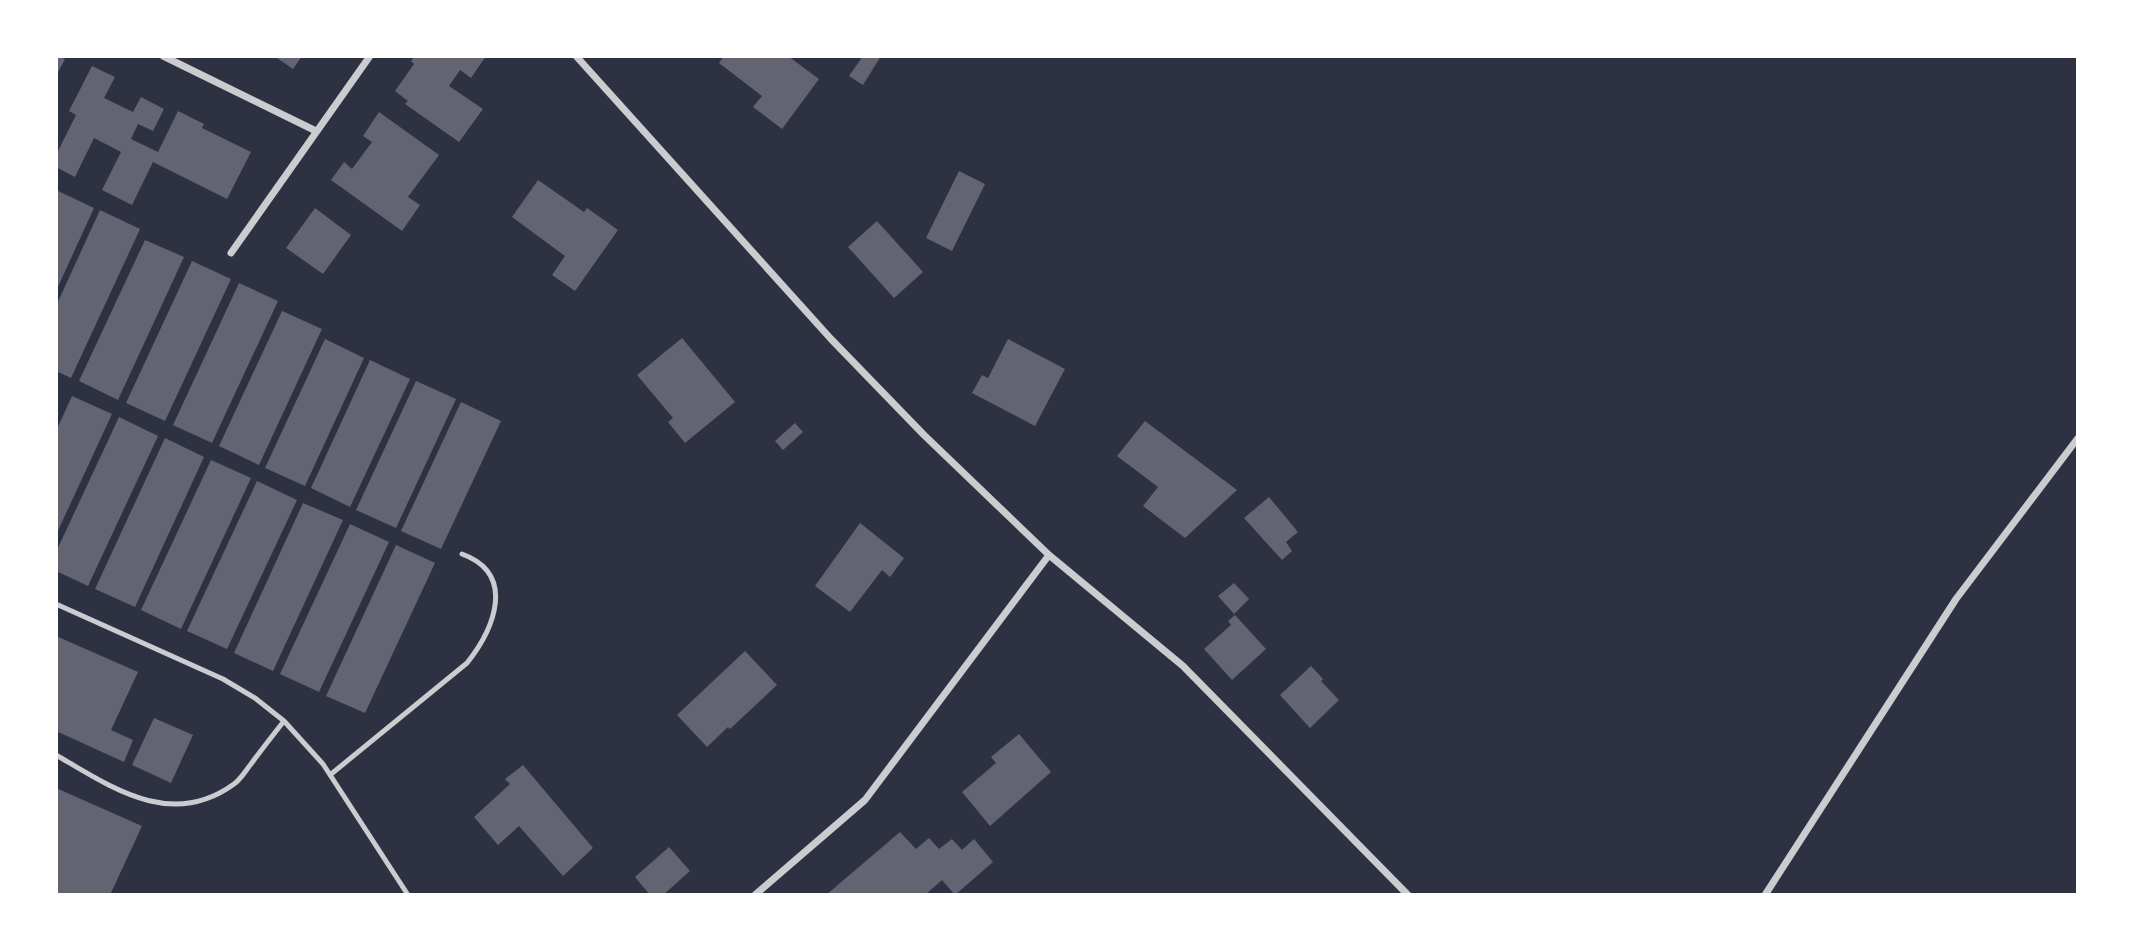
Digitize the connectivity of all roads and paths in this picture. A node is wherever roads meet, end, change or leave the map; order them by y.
1 (163, 56) edge
2 (370, 56) edge
3 (576, 56) edge
4 (316, 131) junction
5 (231, 253) dead end
6 (2078, 438) edge
7 (462, 554) dead end
8 (1049, 555) junction
9 (56, 604) edge
10 (284, 721) junction
11 (56, 755) edge
12 (330, 775) junction
13 (408, 895) edge
14 (755, 895) edge
15 (1408, 895) edge
16 (1765, 895) edge

1 - 4 street
2 - 4 street
3 - 8 street
4 - 5 street
6 - 16 street
7 - 12 lane
8 - 14 street
8 - 15 street
9 - 10 lane
10 - 11 lane
10 - 12 lane
12 - 13 lane

